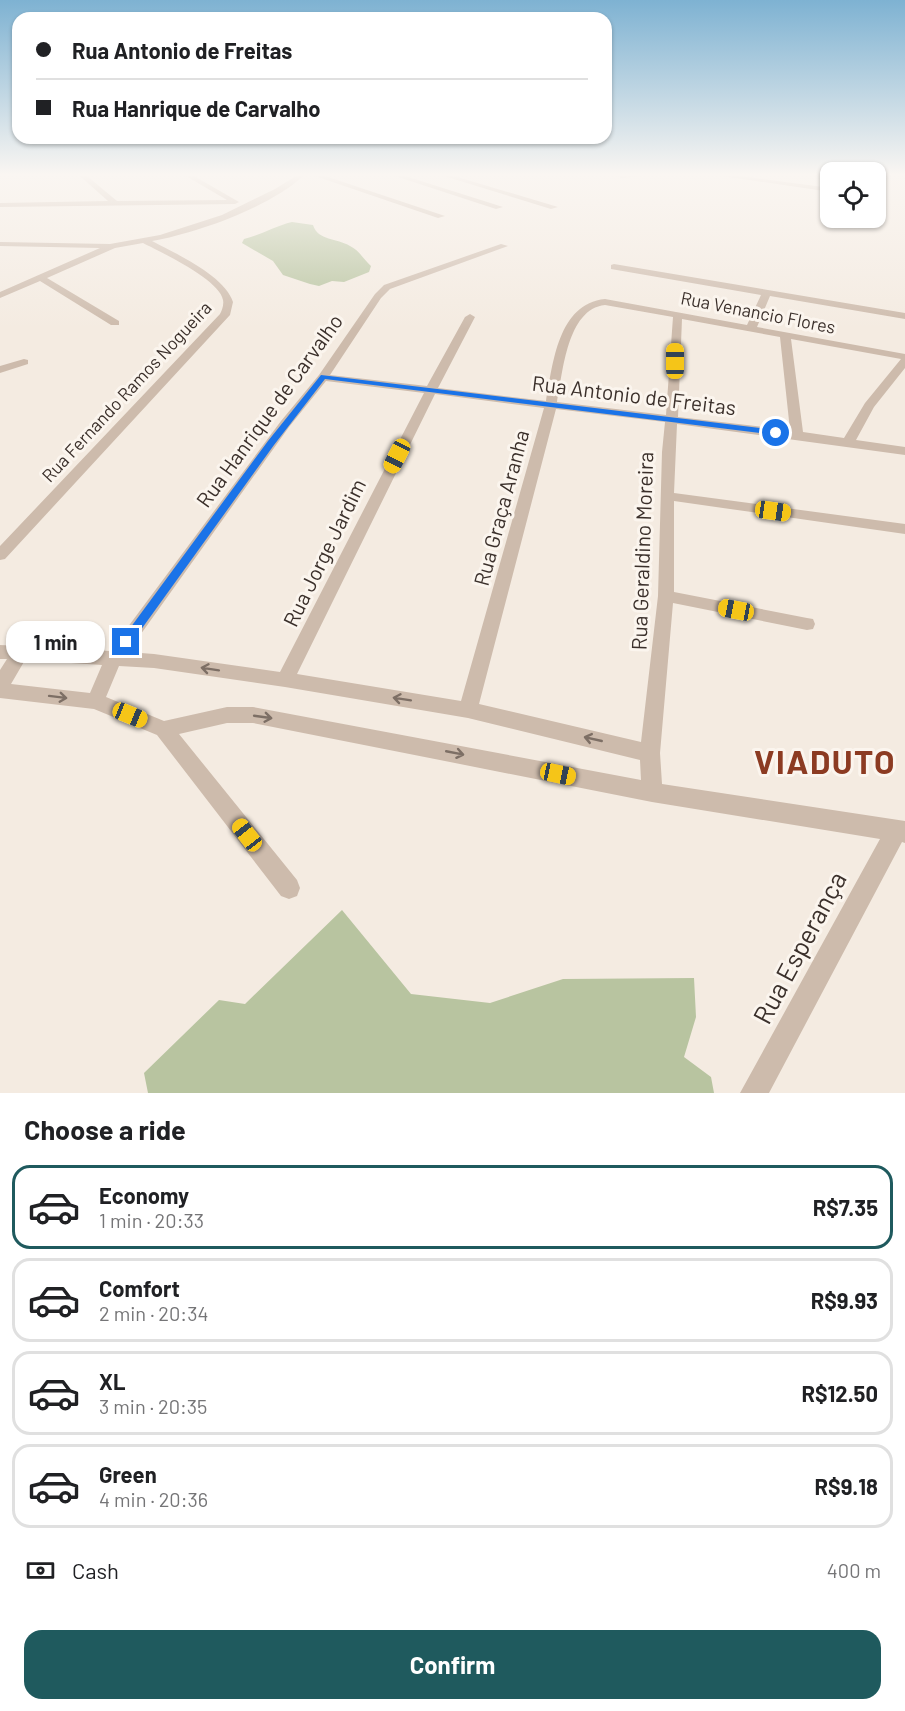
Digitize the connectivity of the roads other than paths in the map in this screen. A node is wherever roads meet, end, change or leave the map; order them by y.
1 (197, 227) edge
2 (146, 241) junction
3 (0, 244) edge
4 (112, 246) junction
5 (504, 246) dead end
6 (614, 267) dead end
7 (40, 277) junction
8 (767, 292) junction
9 (0, 294) edge
10 (605, 302) joint
11 (678, 315) junction
12 (905, 316) edge
13 (470, 317) dead end
14 (115, 323) dead end
15 (751, 328) junction
16 (785, 336) junction
17 (905, 359) edge
18 (24, 362) dead end
19 (0, 370) edge
20 (323, 377) junction
21 (430, 392) junction
22 (552, 405) junction
23 (670, 421) junction
24 (797, 435) junction
25 (848, 443) junction
26 (905, 451) edge
27 (667, 496) junction
28 (905, 530) edge
29 (0, 555) edge
30 (666, 597) junction
31 (807, 624) dead end
32 (0, 652) edge
33 (19, 655) junction
34 (113, 660) junction
35 (285, 680) junction
36 (0, 685) edge
37 (0, 690) edge
38 (95, 701) junction
39 (468, 710) junction
40 (164, 729) junction
41 (650, 753) junction
42 (652, 792) junction
43 (900, 832) edge
44 (289, 888) dead end
45 (754, 1093) edge

1 - 2 street
2 - 4 street
2 - 29 street, Rua Fernando Ramos Nogueira
3 - 4 street
4 - 7 street
5 - 20 street, Rua Hanrique de Carvalho
6 - 8 street
7 - 9 street
7 - 14 street
8 - 12 street
8 - 15 street
10 - 11 street, Rua Venancio Flores
10 - 22 street, Rua Graça Aranha
11 - 15 street, Rua Venancio Flores
11 - 23 street, Rua Geraldino Moreira
13 - 21 street, Rua Jorge Jardim
15 - 16 street, Rua Venancio Flores
16 - 17 street, Rua Venancio Flores
16 - 24 street
17 - 25 street
18 - 19 street
20 - 21 street, Rua Antonio de Freitas
20 - 34 street, Rua Hanrique de Carvalho
21 - 22 street, Rua Antonio de Freitas
21 - 35 street, Rua Jorge Jardim
22 - 23 street, Rua Antonio de Freitas
22 - 39 street, Rua Graça Aranha
23 - 24 street, Rua Antonio de Freitas
23 - 27 street, Rua Geraldino Moreira
24 - 25 street, Rua Antonio de Freitas
25 - 26 street, Rua Antonio de Freitas
27 - 28 street
27 - 30 street, Rua Geraldino Moreira
30 - 31 street
30 - 41 street, Rua Geraldino Moreira
32 - 33 street
33 - 34 street
33 - 36 street
35 -> 34 street
34 - 38 street, Rua Hanrique de Carvalho
39 -> 35 street
37 -> 38 street
38 - 40 street
41 -> 39 street
40 -> 42 street
40 - 44 street
41 - 42 street, Rua Geraldino Moreira
42 - 43 street
43 - 45 street, Rua Esperança

